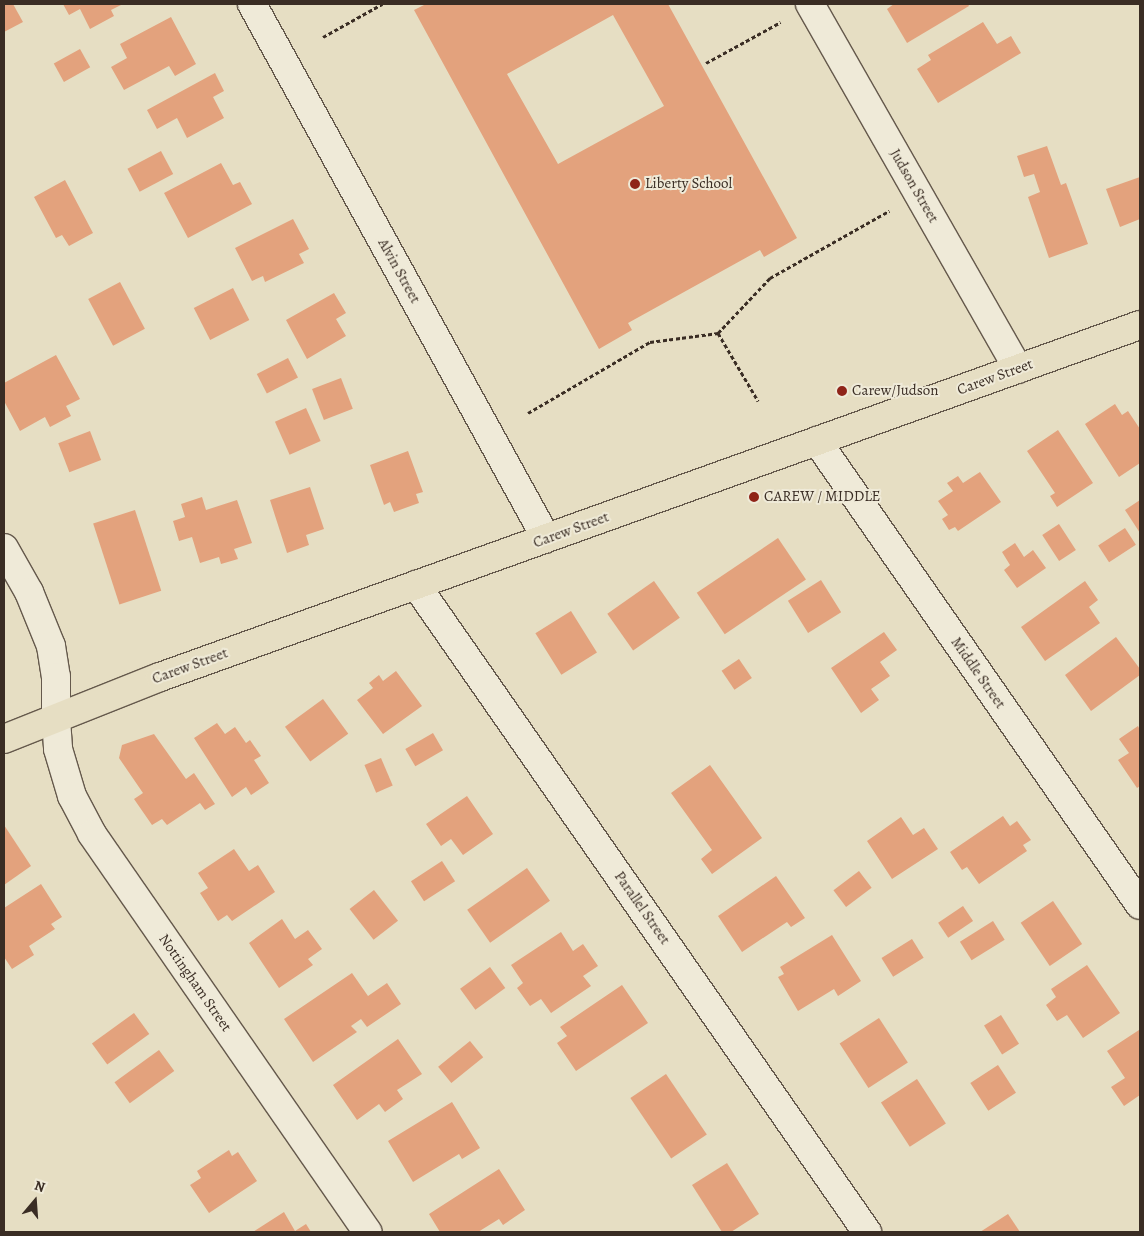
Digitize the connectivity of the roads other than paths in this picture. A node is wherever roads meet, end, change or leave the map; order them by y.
1 (252, 4) edge
2 (810, 4) edge
3 (1140, 325) edge
4 (1018, 369) junction
5 (817, 441) junction
6 (546, 538) junction
7 (4, 548) edge
8 (416, 585) junction
9 (56, 719) junction
10 (4, 739) edge
11 (1140, 905) edge
12 (368, 1232) edge
13 (867, 1232) edge

1 - 6 street, Alvin Street
2 - 4 street, Judson Street
3 - 4 main road, Carew Street
4 - 5 main road, Carew Street
5 - 6 main road, Carew Street
5 - 11 street, Middle Street
6 - 8 main road, Carew Street
7 - 9 street, Nottingham Street
8 - 9 main road, Carew Street
8 - 13 street, Parallel Street
9 - 10 main road, Carew Street
9 - 12 street, Nottingham Street

